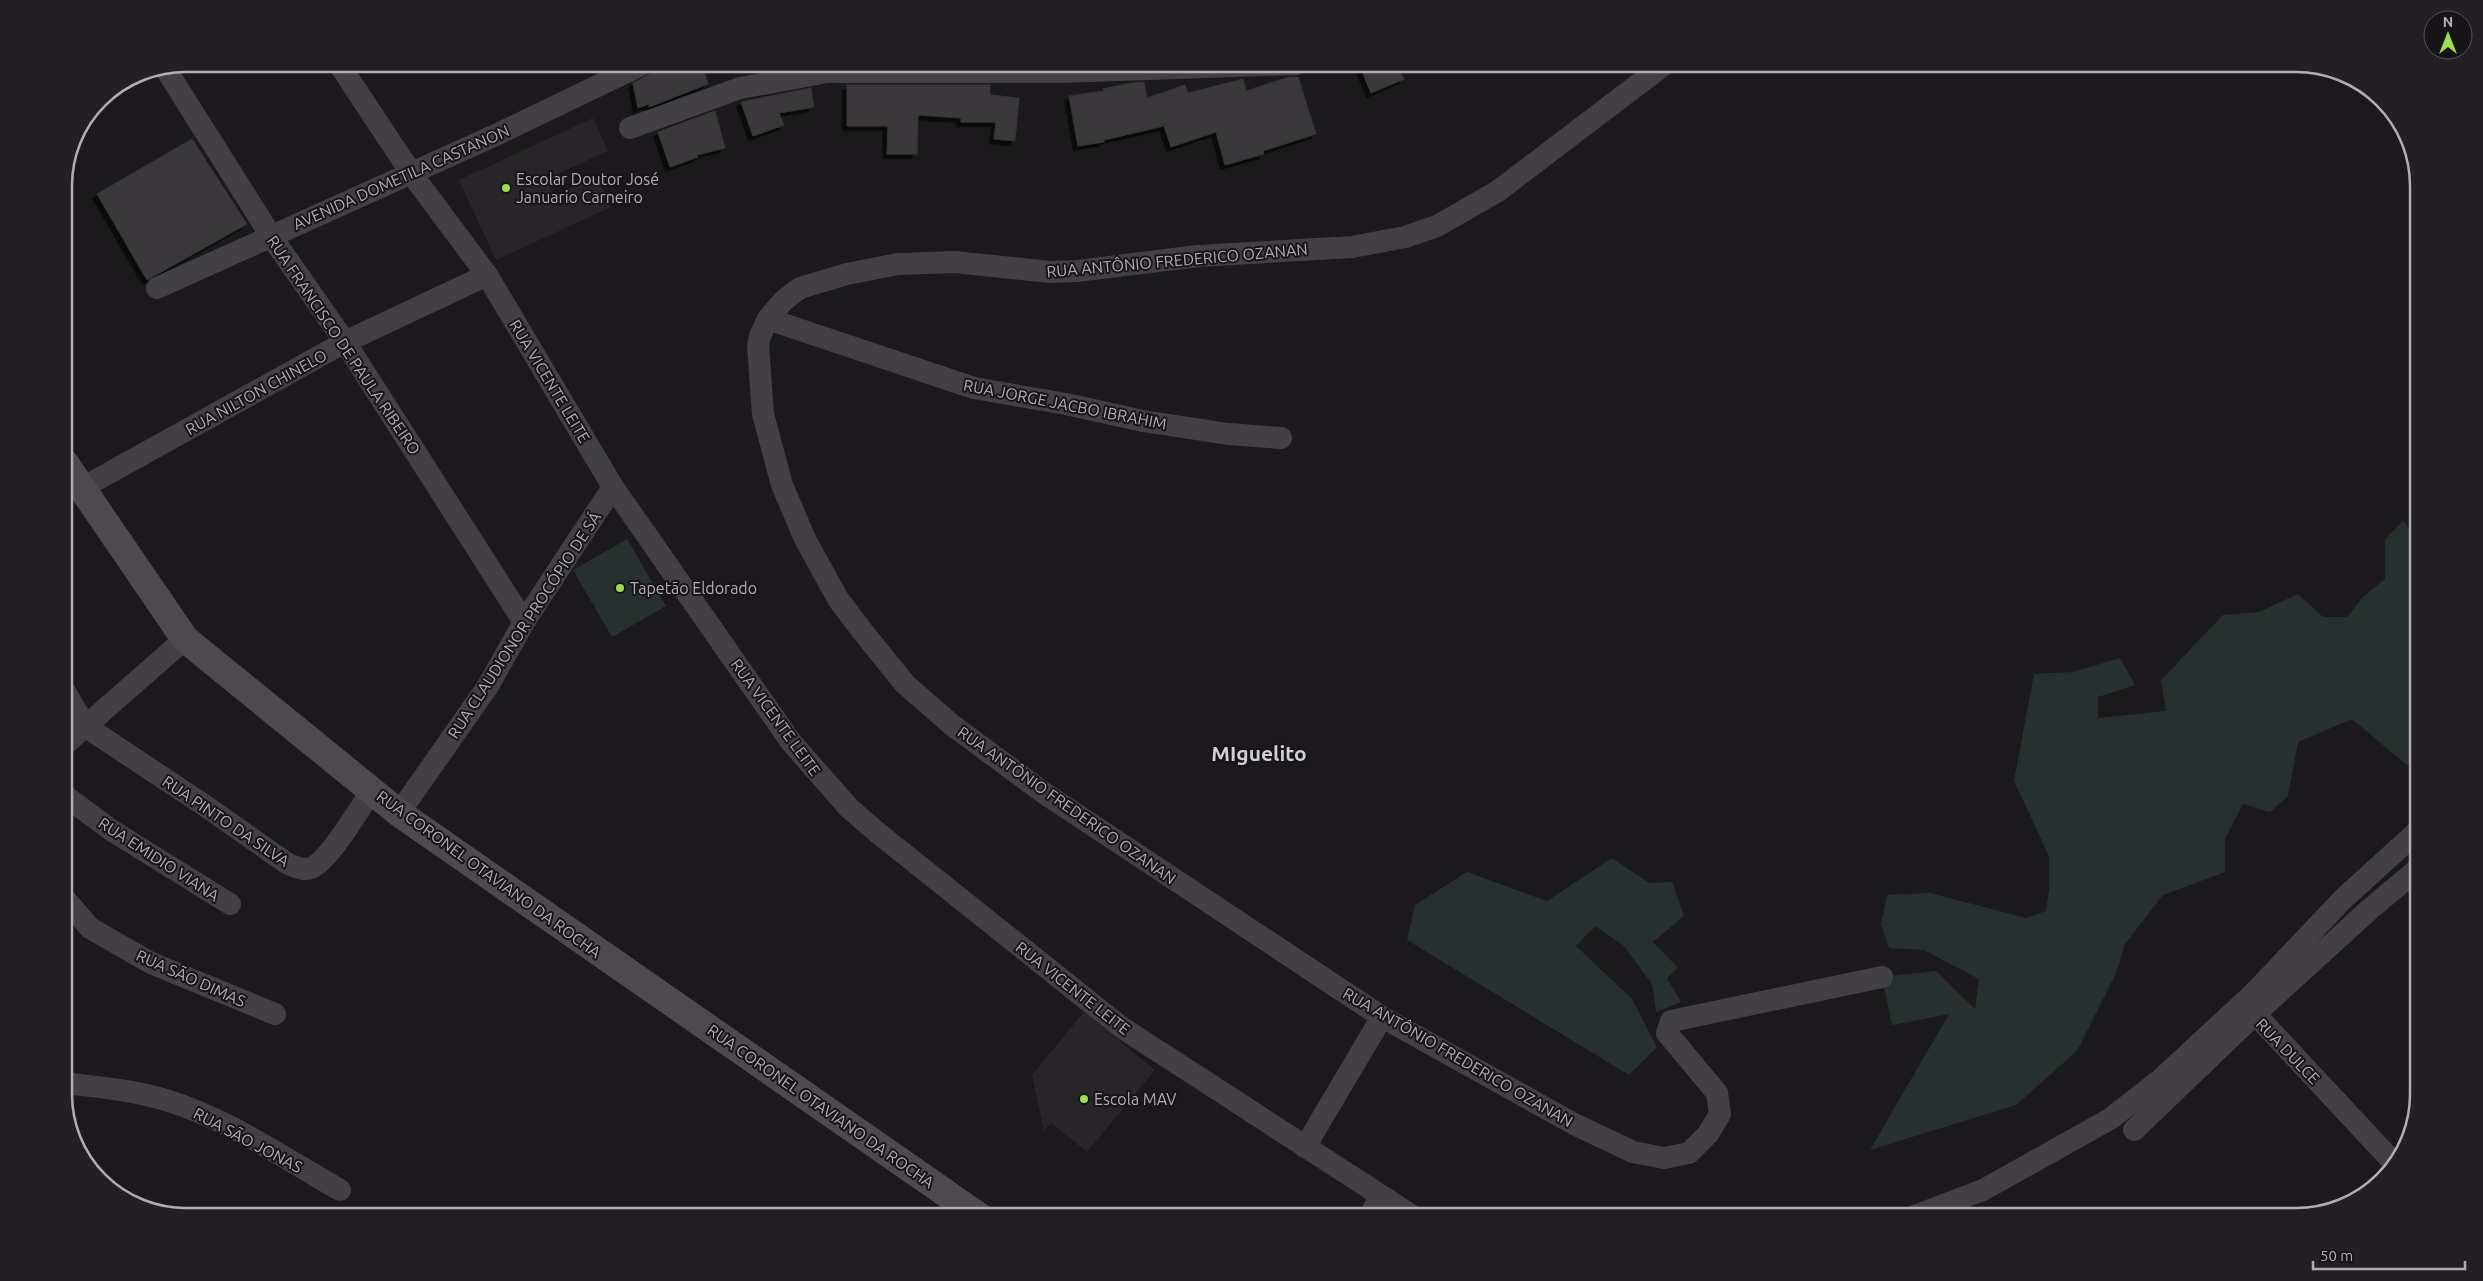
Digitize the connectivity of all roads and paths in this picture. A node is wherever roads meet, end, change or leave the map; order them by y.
1 (344, 72) edge
2 (810, 72) edge
3 (1654, 72) edge
4 (597, 73) edge
5 (168, 74) edge
6 (630, 128) dead end
7 (411, 173) junction
8 (271, 236) junction
9 (487, 275) junction
10 (157, 288) dead end
11 (768, 319) junction
12 (345, 342) junction
13 (1281, 438) dead end
14 (73, 475) edge
15 (613, 487) junction
16 (82, 488) junction
17 (524, 622) junction
18 (185, 639) junction
19 (73, 705) edge
20 (85, 726) junction
21 (73, 737) edge
22 (372, 790) junction
23 (73, 802) edge
24 (399, 813) junction
25 (2410, 838) edge
26 (2410, 876) edge
27 (230, 904) dead end
28 (73, 908) edge
29 (1882, 977) dead end
30 (2248, 1010) junction
31 (275, 1014) dead end
32 (1382, 1017) junction
33 (73, 1084) edge
34 (2134, 1130) dead end
35 (1305, 1147) junction
36 (2390, 1159) edge
37 (340, 1190) dead end
38 (1380, 1197) junction
39 (967, 1208) edge
40 (1374, 1208) edge
41 (1399, 1208) edge
42 (1936, 1208) edge

1 - 7 street, RUA VICENTE LEITE
2 - 6 street
3 - 11 street, RUA ANTÔNIO FREDERICO OZANAN
4 - 7 street, AVENIDA DOMETILA CASTANON
5 - 8 street, RUA FRANCISCO DE PAULA RIBEIRO
7 - 8 street, AVENIDA DOMETILA CASTANON
7 - 9 street, RUA VICENTE LEITE
8 - 10 street, AVENIDA DOMETILA CASTANON
8 - 12 street, RUA FRANCISCO DE PAULA RIBEIRO
9 - 12 street, RUA NILTON CHINELO
9 - 15 street, RUA VICENTE LEITE
11 - 13 street, RUA JORGE JACBO IBRAHIM
11 - 32 street, RUA ANTÔNIO FREDERICO OZANAN
12 - 16 street, RUA NILTON CHINELO
12 - 17 street, RUA FRANCISCO DE PAULA RIBEIRO
14 - 16 street, RUA CORONEL OTAVIANO DA ROCHA
15 - 17 street, RUA CLAUDIONOR PROCÓPIO DE SÁ
15 - 35 street, RUA VICENTE LEITE
16 - 18 street, RUA CORONEL OTAVIANO DA ROCHA
17 - 24 street, RUA CLAUDIONOR PROCÓPIO DE SÁ
18 - 20 street
18 - 22 street, RUA CORONEL OTAVIANO DA ROCHA
19 - 20 street
20 - 21 street
20 - 22 street, RUA PINTO DA SILVA
22 - 24 street, RUA CORONEL OTAVIANO DA ROCHA
23 - 27 street, RUA EMIDIO VIANA
24 - 39 street, RUA CORONEL OTAVIANO DA ROCHA
25 - 30 street
26 - 30 street
28 - 31 street, RUA SÃO DIMAS
29 - 32 street, RUA ANTÔNIO FREDERICO OZANAN
30 - 34 street, RUA DULCE
30 - 36 street, RUA DULCE
30 - 42 street
32 - 35 street
33 - 37 street, RUA SÃO JONAS
35 - 38 street, RUA VICENTE LEITE
38 - 40 street
38 - 41 street, RUA VICENTE LEITE

